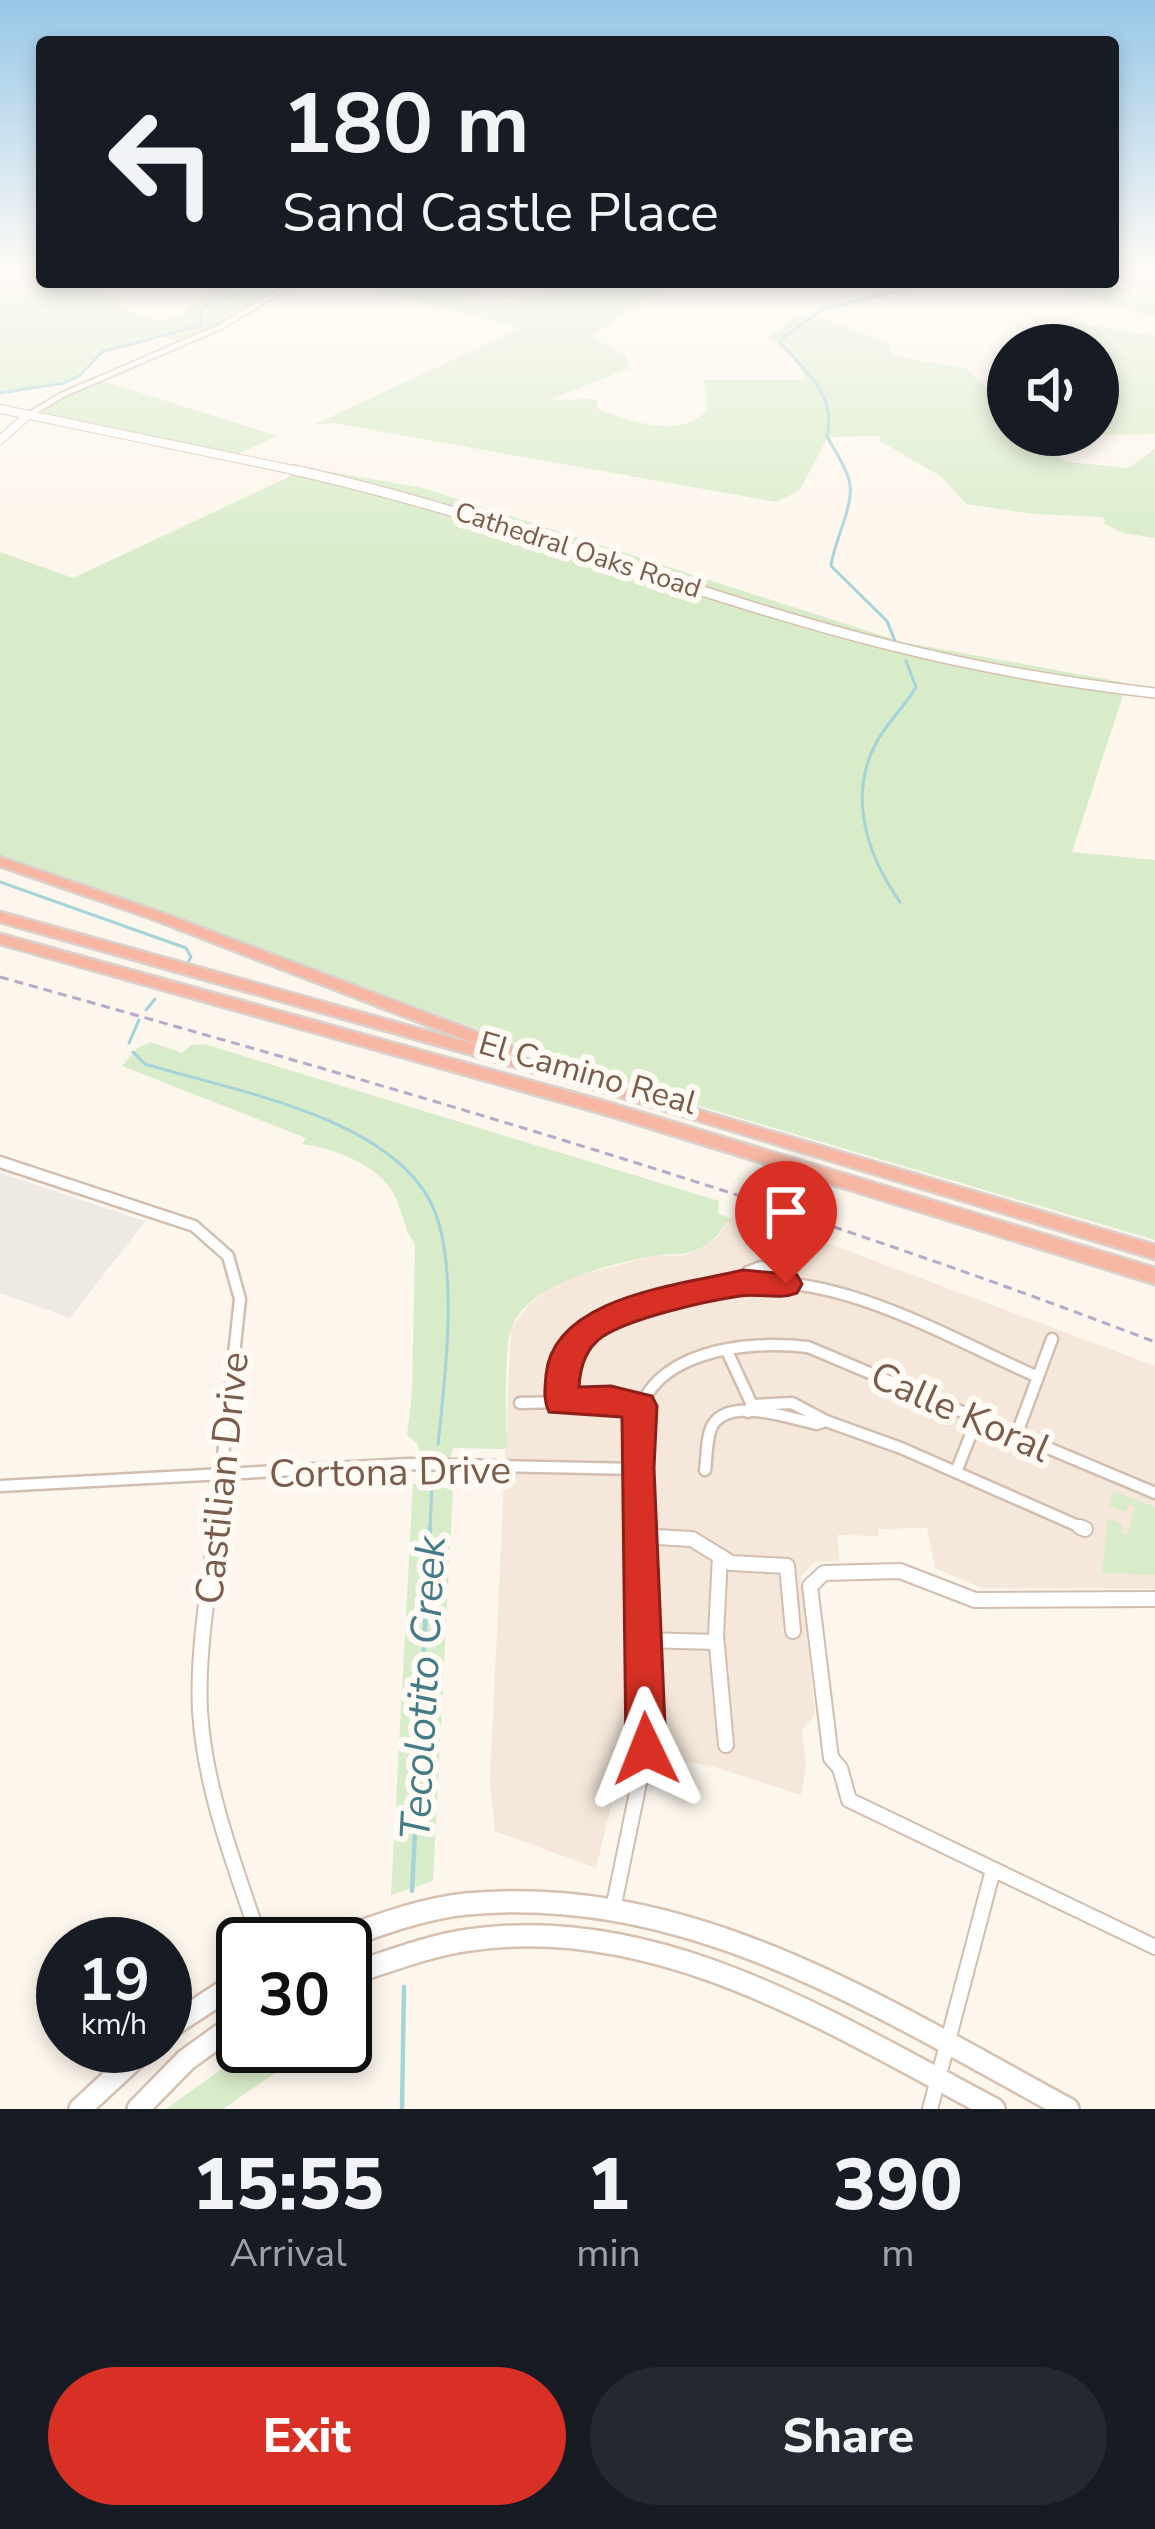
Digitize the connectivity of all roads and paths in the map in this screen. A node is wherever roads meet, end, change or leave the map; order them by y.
1 (128, 366) edge
2 (0, 409) edge
3 (27, 416) junction
4 (50, 421) junction
5 (13, 428) junction
6 (0, 440) edge
7 (1155, 693) edge
8 (0, 861) edge
9 (0, 917) edge
10 (0, 943) edge
11 (607, 1088) junction
12 (0, 1162) edge
13 (960, 1216) junction
14 (1155, 1250) edge
15 (1155, 1276) edge
16 (1155, 1286) edge
17 (1052, 1340) dead end
18 (727, 1351) junction
19 (1038, 1377) junction
20 (561, 1402) junction
21 (520, 1403) dead end
22 (640, 1406) junction
23 (750, 1408) junction
24 (976, 1420) junction
25 (1016, 1436) junction
26 (637, 1468) junction
27 (705, 1470) dead end
28 (956, 1472) junction
29 (222, 1476) junction
30 (0, 1486) edge
31 (1155, 1493) edge
32 (1085, 1528) dead end
33 (639, 1536) junction
34 (720, 1556) junction
35 (1155, 1600) edge
36 (794, 1631) dead end
37 (643, 1640) junction
38 (716, 1642) junction
39 (725, 1745) dead end
40 (993, 1870) junction
41 (614, 1904) junction
42 (252, 1917) edge
43 (372, 1927) edge
44 (1155, 1947) edge
45 (372, 1968) edge
46 (216, 2039) edge
47 (946, 2044) junction
48 (119, 2073) edge
49 (937, 2080) junction
50 (80, 2109) edge
51 (138, 2109) edge
52 (930, 2109) edge
53 (994, 2109) edge
54 (1068, 2109) edge

1 - 3 street
2 - 3 main road, Cathedral Oaks Road
3 - 4 main road, Cathedral Oaks Road
3 - 5 main road
4 - 5 main road
4 - 7 main road, Cathedral Oaks Road
5 - 6 main road
8 - 11 highway
9 - 11 highway, El Camino Real
10 - 13 highway, El Camino Real
11 - 14 highway, El Camino Real
12 - 29 street, Castilian Drive
13 - 15 highway, El Camino Real
13 - 16 highway
17 - 19 street
18 - 22 street, Calle Koral
18 - 23 street
18 - 24 street, Calle Koral
19 - 20 street
19 - 25 street
20 - 21 street
20 - 22 street
22 - 26 street
23 - 27 street
23 - 28 street
24 - 25 street, Calle Koral
24 - 28 street
25 - 31 street, Calle Koral
26 - 29 street, Cortona Drive
26 - 33 street
28 - 32 street
29 - 30 street, Cortona Drive
29 - 42 street, Castilian Drive
33 - 34 street
33 - 37 street
34 - 36 street
34 - 38 street
35 - 40 street
37 - 38 street
37 - 41 street
38 - 39 street
40 - 44 street
40 - 47 street
41 - 43 main road
41 - 47 main road
45 - 49 main road
46 - 51 main road
47 - 49 street
47 - 54 main road
48 - 50 main road
49 - 52 street
49 - 53 main road

